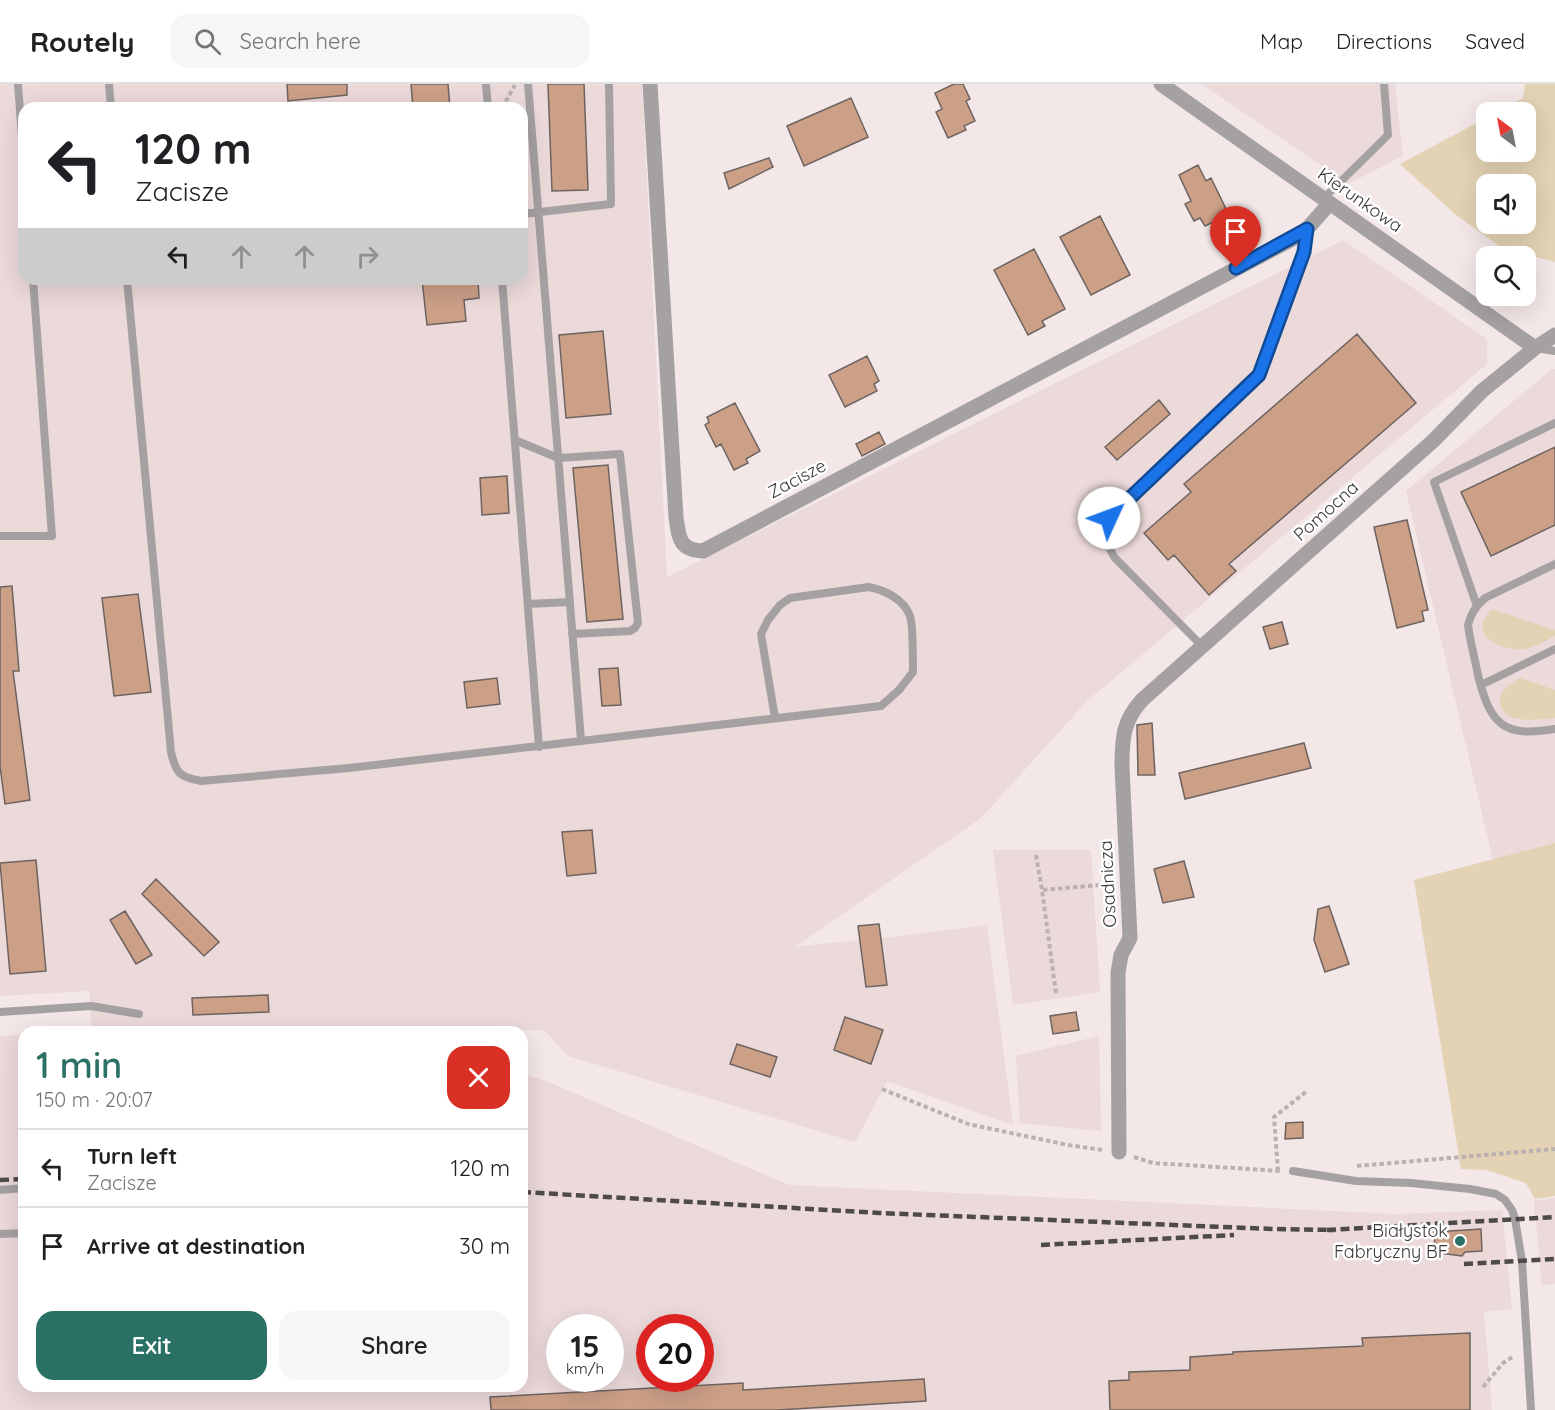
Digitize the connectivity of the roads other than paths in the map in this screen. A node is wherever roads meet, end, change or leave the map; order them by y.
1 (18, 84) edge
2 (109, 84) edge
3 (486, 84) edge
4 (528, 84) edge
5 (609, 84) edge
6 (650, 84) edge
7 (1161, 84) edge
8 (1384, 84) edge
9 (19, 102) edge
10 (110, 102) edge
11 (488, 102) edge
12 (1327, 201) junction
13 (539, 213) junction
14 (528, 214) edge
15 (1307, 229) junction
16 (33, 285) edge
17 (128, 285) edge
18 (502, 285) edge
19 (1555, 335) edge
20 (1535, 348) junction
21 (1555, 351) edge
22 (1555, 423) edge
23 (514, 440) junction
24 (558, 458) junction
25 (0, 536) edge
26 (1555, 564) edge
27 (570, 602) junction
28 (528, 604) junction
29 (1477, 606) junction
30 (572, 634) junction
31 (1203, 647) junction
32 (1555, 649) edge
33 (1481, 685) junction
34 (775, 718) junction
35 (1127, 720) joint
36 (1555, 729) edge
37 (581, 740) junction
38 (538, 747) junction
39 (0, 1012) edge
40 (139, 1014) dead end
41 (1119, 1152) road end
42 (1293, 1171) road end
43 (18, 1188) edge
44 (0, 1190) edge
45 (18, 1233) edge
46 (0, 1234) edge
47 (1531, 1410) edge

1 - 9 lane
2 - 10 lane
3 - 11 lane
4 - 13 lane
5 - 13 lane
6 - 15 street, Zacisze
7 - 12 street, Kierunkowa
8 - 12 lane
12 - 15 street, Zacisze
12 - 20 street, Kierunkowa
13 - 14 lane
13 - 24 lane
15 - 31 lane
16 - 25 lane
17 - 38 lane
18 - 23 lane
19 - 20 street, Pomocna
20 - 21 lane
20 - 31 street, Pomocna
22 - 29 lane
23 - 24 lane
23 - 28 lane
24 - 27 lane
24 - 30 lane
26 - 29 lane
27 - 28 lane
27 - 30 lane
28 - 38 lane
29 - 33 lane
30 - 37 lane
31 - 35 street, Pomocna
32 - 33 lane
33 - 36 lane
34 - 34 lane
34 - 37 lane
35 - 41 street, Osadnicza
37 - 38 lane
39 - 40 lane
42 - 47 lane
43 - 44 lane
45 - 46 lane

